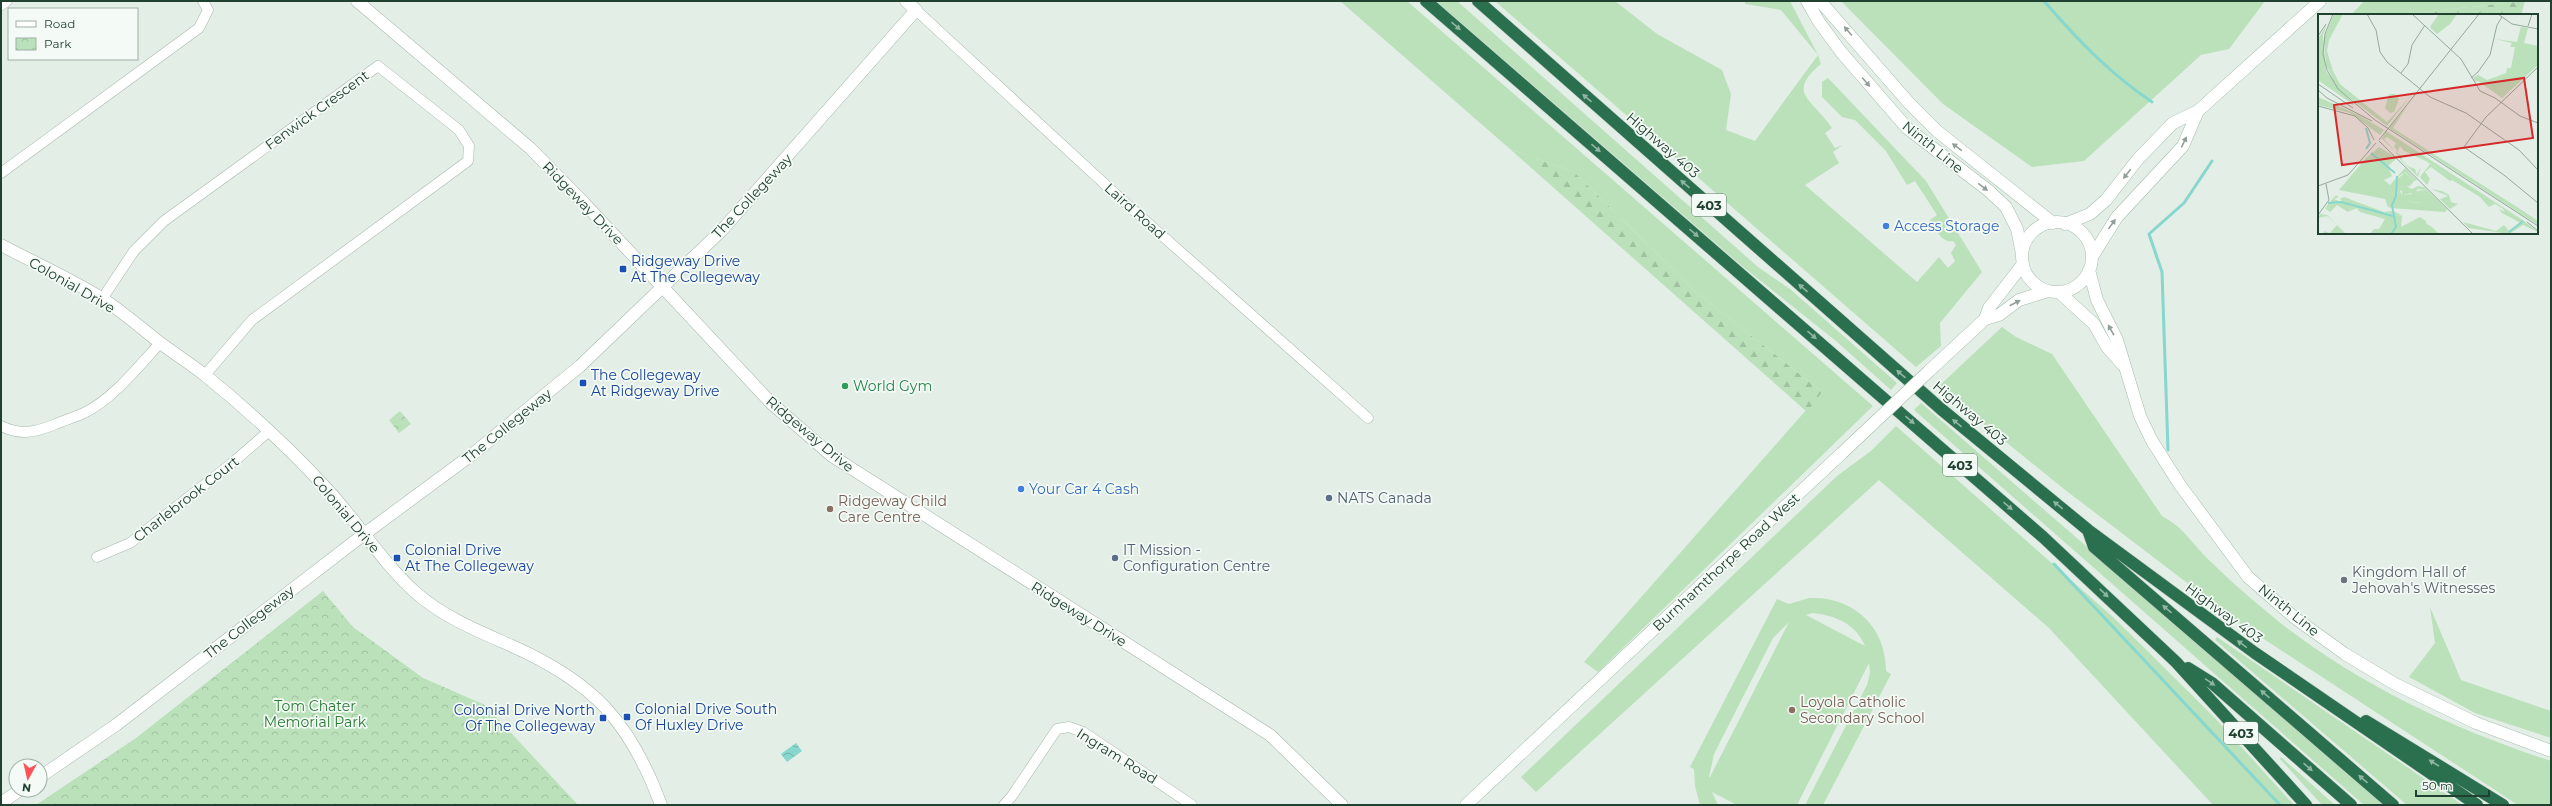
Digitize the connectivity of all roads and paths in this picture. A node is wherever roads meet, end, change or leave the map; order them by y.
1 (6, 1) edge
2 (203, 1) edge
3 (358, 1) edge
4 (906, 1) edge
5 (1426, 1) edge
6 (1478, 1) edge
7 (1808, 1) edge
8 (1820, 1) edge
9 (2320, 1) edge
10 (1, 5) edge
11 (916, 10) junction
12 (2198, 111) junction
13 (1, 172) edge
14 (2059, 223) junction
15 (1, 245) edge
16 (2092, 257) junction
17 (2022, 259) junction
18 (2089, 270) junction
19 (663, 288) junction
20 (2054, 291) junction
21 (102, 299) junction
22 (1985, 319) junction
23 (160, 342) junction
24 (2124, 367) junction
25 (205, 375) junction
26 (1368, 418) dead end
27 (1, 426) edge
28 (269, 431) junction
29 (2088, 530) junction
30 (363, 535) junction
31 (97, 557) dead end
32 (2176, 662) junction
33 (2331, 707) junction
34 (2551, 751) edge
35 (48, 772) edge
36 (1186, 803) edge
37 (661, 805) edge
38 (1004, 805) edge
39 (1342, 805) edge
40 (1466, 805) edge
41 (2306, 805) edge
42 (2351, 805) edge
43 (2393, 805) edge
44 (2477, 805) edge
45 (2503, 805) edge

1 - 10 street
2 - 13 street
3 - 19 street, Ridgeway Drive
4 - 11 street, Laird Road
5 -> 32 highway, 403
29 -> 6 highway, Highway 403 / 403
7 -> 17 street, Ninth Line
14 -> 8 street, Ninth Line
9 - 12 street
11 - 19 street, The Collegeway
11 - 26 street, Laird Road
12 -> 14 street
16 -> 12 street
14 - 16 street
14 - 17 street
15 - 21 street, Colonial Drive
16 - 18 street
17 - 20 street
17 - 22 street, Burnhamthorpe Road West
18 - 20 street
24 -> 18 street, Ninth Line
19 - 30 street, The Collegeway
19 - 39 street, Ridgeway Drive
22 -> 20 street, Burnhamthorpe Road West
20 - 24 street, Ninth Line
21 - 23 street, Colonial Drive
21 - 25 street, Fenwick Crescent
22 - 40 street, Burnhamthorpe Road West, bridge
23 - 25 street, Colonial Drive
23 - 27 street
24 - 34 street, Ninth Line
25 - 28 street, Colonial Drive
28 - 30 street, Colonial Drive
28 - 31 street, Charlebrook Court
33 -> 29 highway, Highway 403 / 403
43 -> 29 highway
30 - 35 street, The Collegeway
30 - 37 street, Colonial Drive
32 - 41 highway, 403
32 -> 42 highway
33 - 44 highway, Highway 403 / 403
45 -> 33 highway
36 - 38 street, Ingram Road

